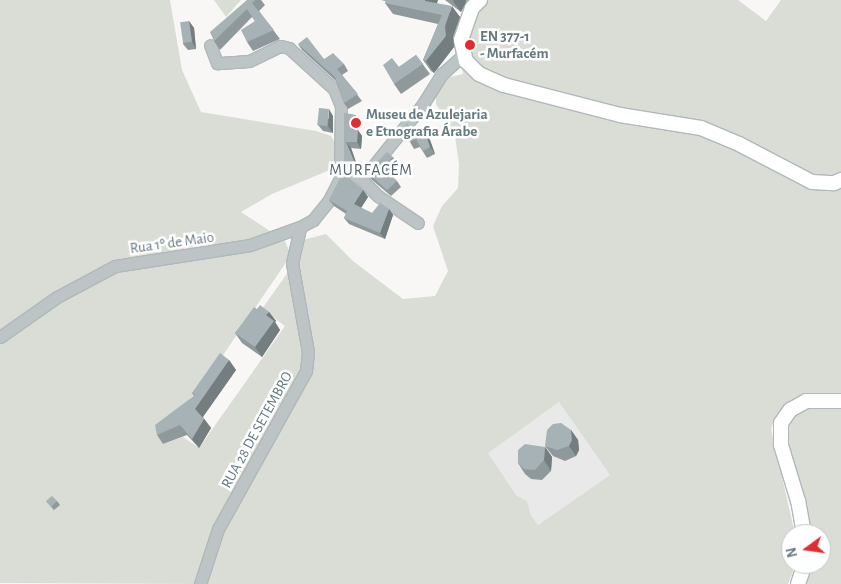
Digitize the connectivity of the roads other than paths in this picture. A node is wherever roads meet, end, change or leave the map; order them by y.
1 (480, 0) edge
2 (210, 45) dead end
3 (463, 54) junction
4 (358, 176) junction
5 (340, 178) junction
6 (841, 180) edge
7 (418, 223) dead end
8 (300, 227) junction
9 (0, 337) edge
10 (841, 401) edge
11 (802, 524) edge
12 (200, 584) edge

1 - 3 main road
2 - 5 street
3 - 4 street
3 - 6 main road
4 - 5 street
4 - 7 street
5 - 8 street, Rua 1º de Maio
8 - 9 street, Rua 1º de Maio
8 - 12 street, RUA 28 DE SETEMBRO
10 - 11 main road

